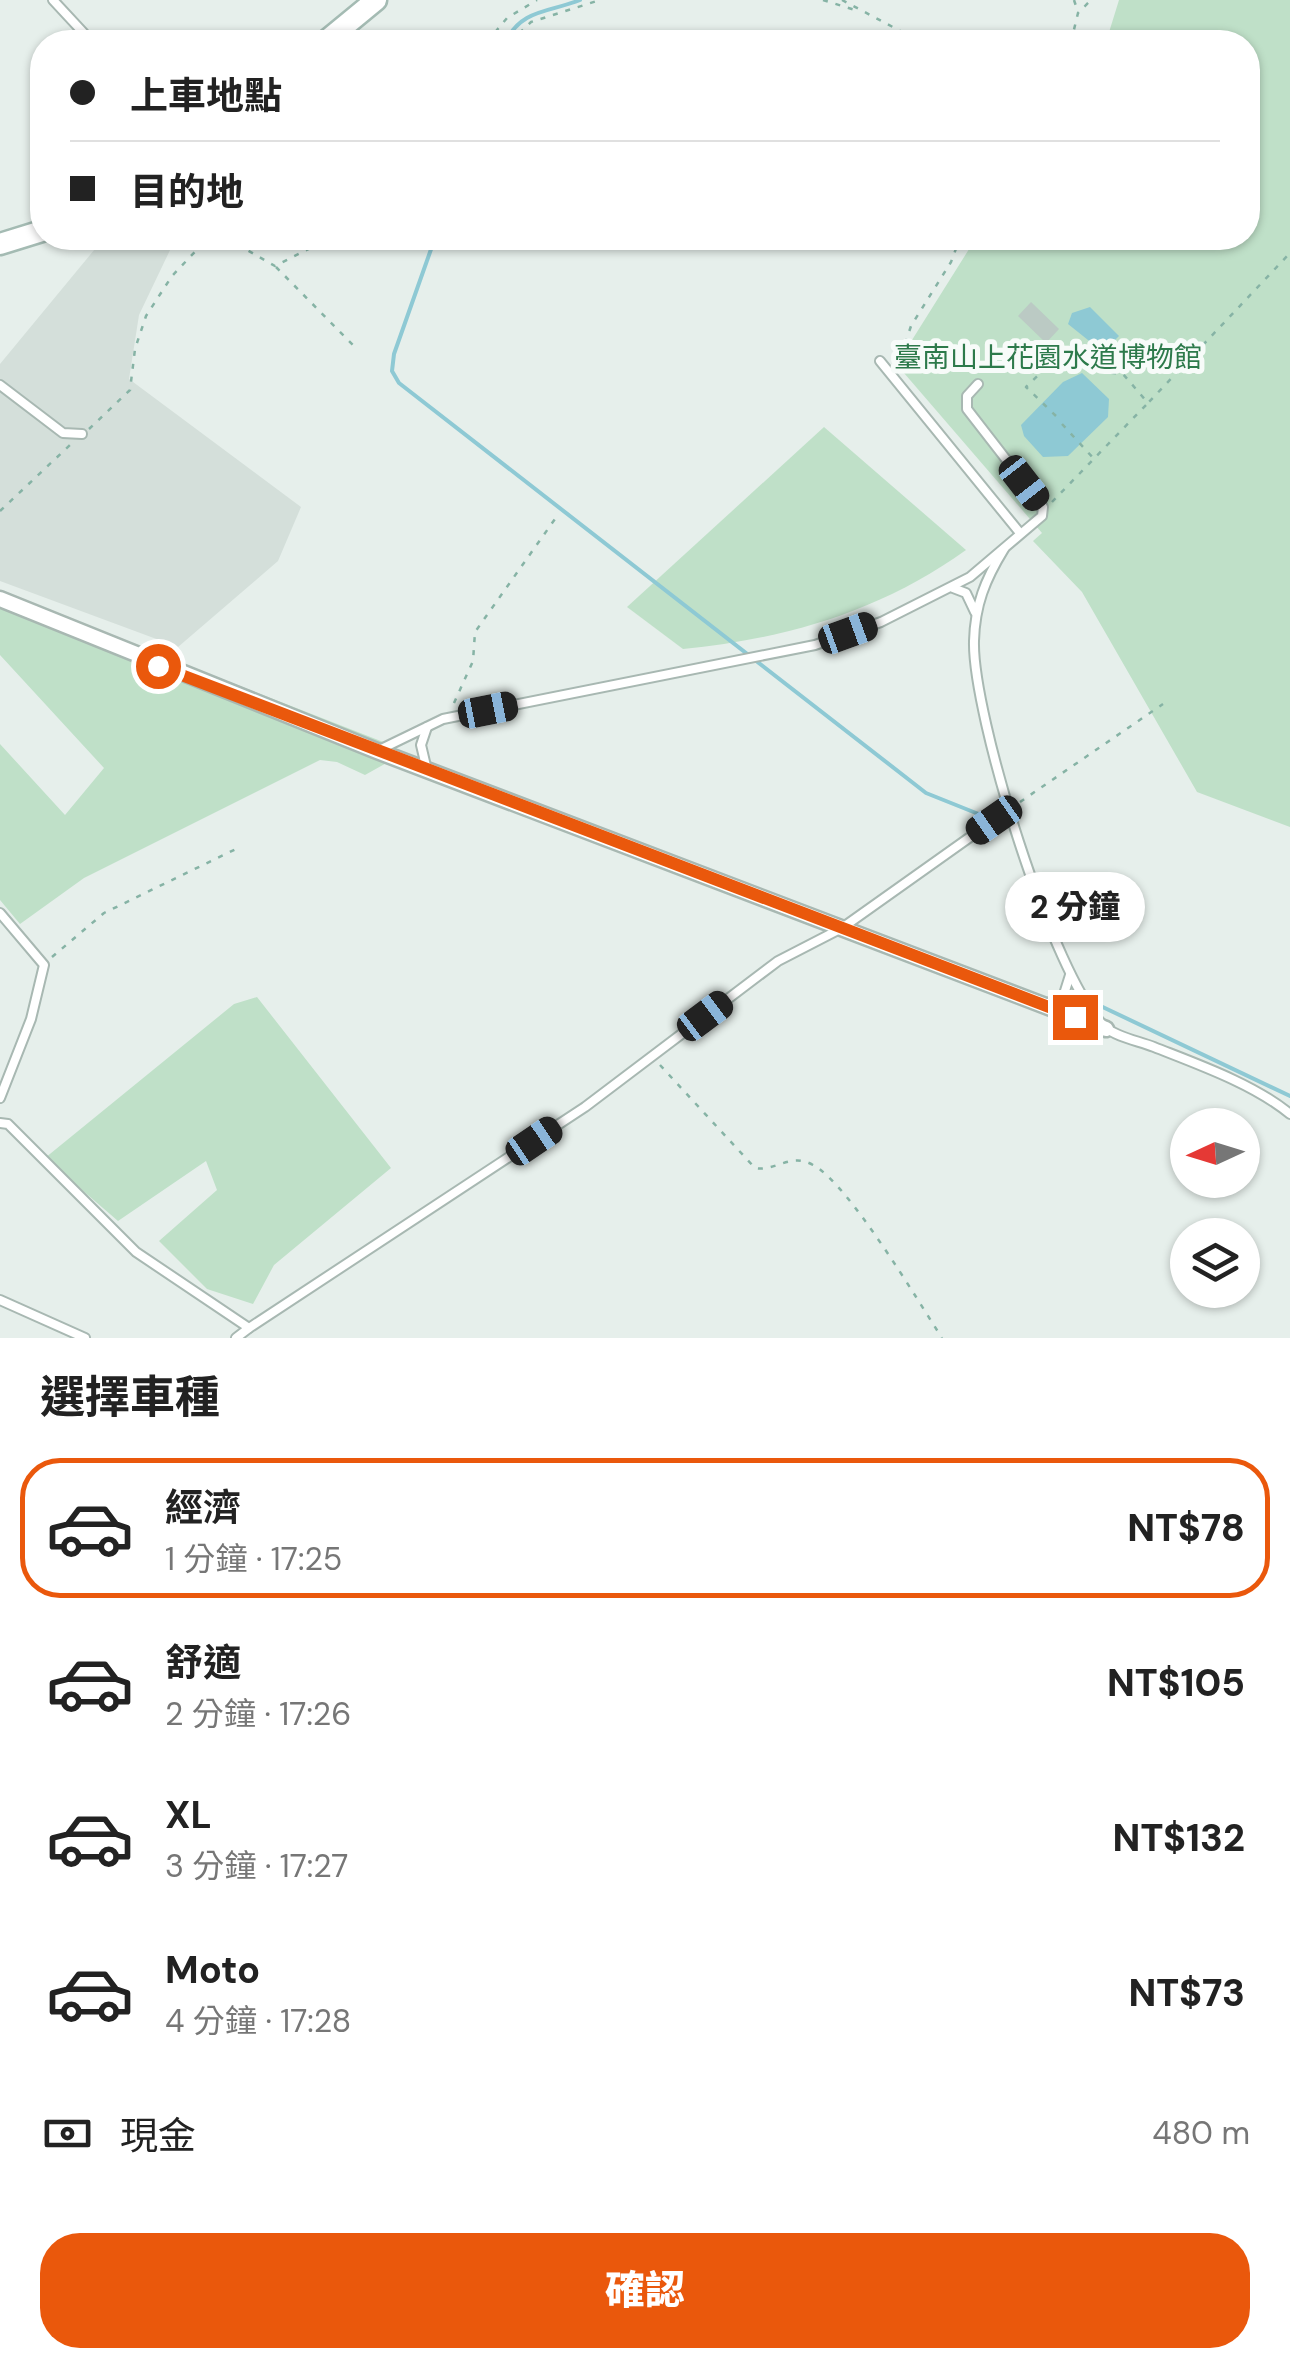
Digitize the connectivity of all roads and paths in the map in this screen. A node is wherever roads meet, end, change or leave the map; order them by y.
1 (53, 0) edge
2 (376, 0) edge
3 (537, 0) edge
4 (600, 0) edge
5 (823, 0) edge
6 (842, 0) edge
7 (1074, 0) edge
8 (1091, 0) edge
9 (860, 11) junction
10 (1078, 13) junction
11 (81, 30) edge
12 (340, 30) edge
13 (498, 30) edge
14 (523, 30) edge
15 (897, 30) edge
16 (1074, 30) edge
17 (30, 235) edge
18 (0, 244) edge
19 (197, 250) edge
20 (247, 250) edge
21 (306, 250) edge
22 (956, 250) edge
23 (1290, 253) edge
24 (275, 266) junction
25 (354, 346) dead end
26 (880, 361) dead end
27 (895, 374) junction
28 (978, 384) dead end
29 (0, 385) edge
30 (1148, 403) junction
31 (1056, 416) dead end
32 (1062, 424) dead end
33 (82, 434) junction
34 (1096, 462) junction
35 (1043, 507) junction
36 (0, 511) edge
37 (554, 520) dead end
38 (1020, 533) junction
39 (1009, 541) junction
40 (948, 588) junction
41 (0, 599) edge
42 (976, 614) junction
43 (1163, 704) dead end
44 (453, 717) junction
45 (428, 726) junction
46 (377, 751) junction
47 (428, 770) junction
48 (1010, 808) junction
49 (238, 848) dead end
50 (0, 913) edge
51 (842, 928) junction
52 (44, 966) junction
53 (1070, 975) junction
54 (1044, 1005) junction
55 (1106, 1028) junction
56 (644, 1063) junction
57 (0, 1098) edge
58 (1290, 1114) edge
59 (0, 1123) edge
60 (0, 1300) edge
61 (249, 1328) junction
62 (85, 1338) edge
63 (236, 1338) edge
64 (942, 1338) edge

1 - 11 lane
2 - 12 main road
3 - 13 path
4 - 14 path
5 - 9 path
6 - 9 path
7 - 10 path
8 - 10 path
9 - 15 path
10 - 16 path
17 - 18 main road
19 - 33 path
20 - 24 path
21 - 24 path
22 - 27 path
23 - 30 path
24 - 25 path
26 - 27 lane
27 - 38 lane
28 - 35 lane
29 - 33 lane
30 - 31 path
30 - 34 path
32 - 34 path
33 - 36 path
34 - 35 path
35 - 38 lane
37 - 44 path
38 - 39 lane
39 - 40 lane
39 - 42 lane
40 - 42 lane
40 - 44 lane
41 - 46 street
42 - 48 lane
43 - 48 path
44 - 45 lane
45 - 46 lane
45 - 47 lane
46 - 47 street
47 - 51 street
48 - 51 lane
48 - 53 lane
49 - 52 path
50 - 52 lane
51 - 54 street
51 - 56 lane
52 - 57 lane
53 - 54 lane
53 - 55 lane
54 - 55 street
55 - 58 lane
56 - 61 lane
56 - 64 path
59 - 61 lane
60 - 62 lane
61 - 63 lane

